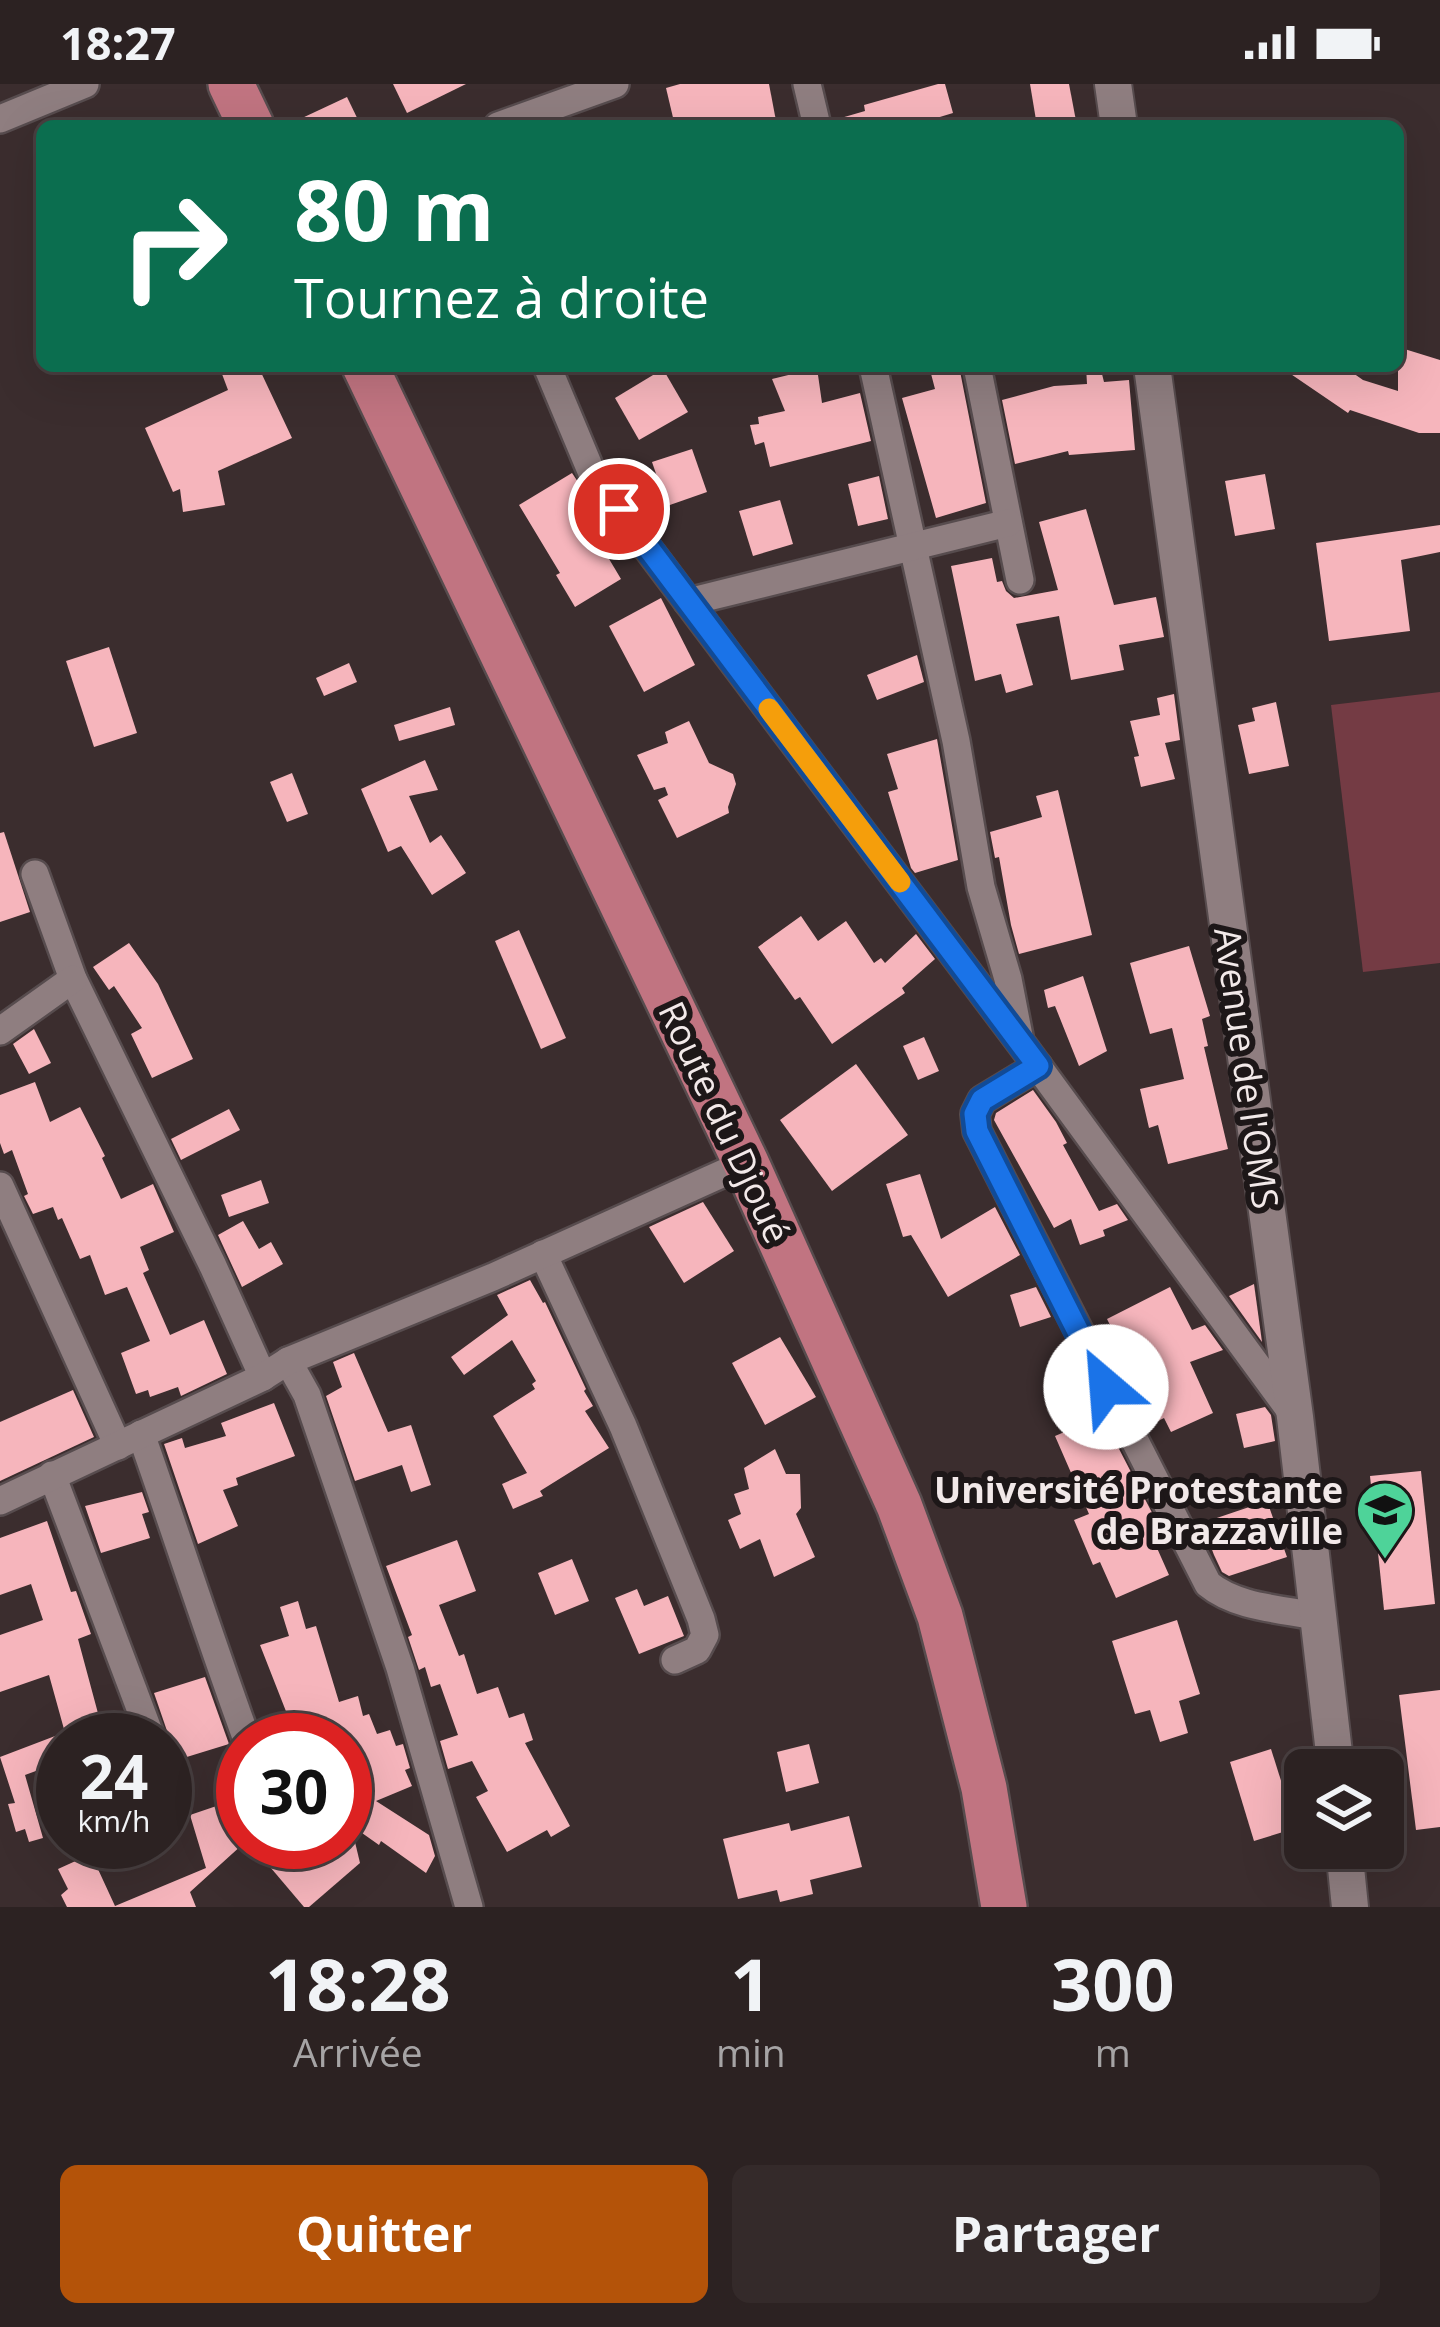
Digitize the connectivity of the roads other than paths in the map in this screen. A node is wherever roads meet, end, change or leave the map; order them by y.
1 (85, 84) edge
2 (231, 84) edge
3 (615, 84) edge
4 (808, 84) edge
5 (1113, 84) edge
6 (0, 119) edge
7 (248, 120) edge
8 (515, 120) edge
9 (816, 120) edge
10 (1118, 120) edge
11 (368, 372) edge
12 (550, 372) edge
13 (874, 372) edge
14 (978, 372) edge
15 (1153, 372) edge
16 (1008, 524) junction
17 (914, 544) junction
18 (1020, 580) dead end
19 (688, 602) junction
20 (35, 874) dead end
21 (74, 979) junction
22 (0, 1031) edge
23 (1020, 1042) junction
24 (1038, 1066) junction
25 (746, 1163) junction
26 (0, 1186) edge
27 (543, 1254) junction
28 (288, 1361) junction
29 (263, 1377) junction
30 (1294, 1417) junction
31 (129, 1440) junction
32 (52, 1475) junction
33 (0, 1501) edge
34 (1320, 1616) junction
35 (675, 1660) dead end
36 (142, 1713) edge
37 (237, 1713) edge
38 (1334, 1749) edge
39 (1346, 1869) edge
40 (469, 1907) edge
41 (1004, 1907) edge
42 (1350, 1907) edge

1 - 6 street
2 - 7 main road
3 - 8 street
4 - 9 street
5 - 10 street
11 - 25 main road, Route du Djoué
12 - 19 street
13 - 17 street
14 - 16 street
15 - 30 street, Avenue de l'OMS
16 - 17 street
16 - 18 street
17 - 19 street
17 - 23 street
19 - 23 street
20 - 21 street
21 - 22 street
21 - 29 street
23 - 24 street
24 - 30 street
24 - 34 street
25 - 27 street
25 - 41 main road, Route du Djoué
26 - 31 street
27 - 28 street
27 - 35 street
28 - 29 street
28 - 40 street
29 - 31 street
30 - 34 street, Avenue de l'OMS
31 - 32 street
31 - 37 street
32 - 33 street
32 - 36 street
34 - 38 street, Avenue de l'OMS
39 - 42 street

